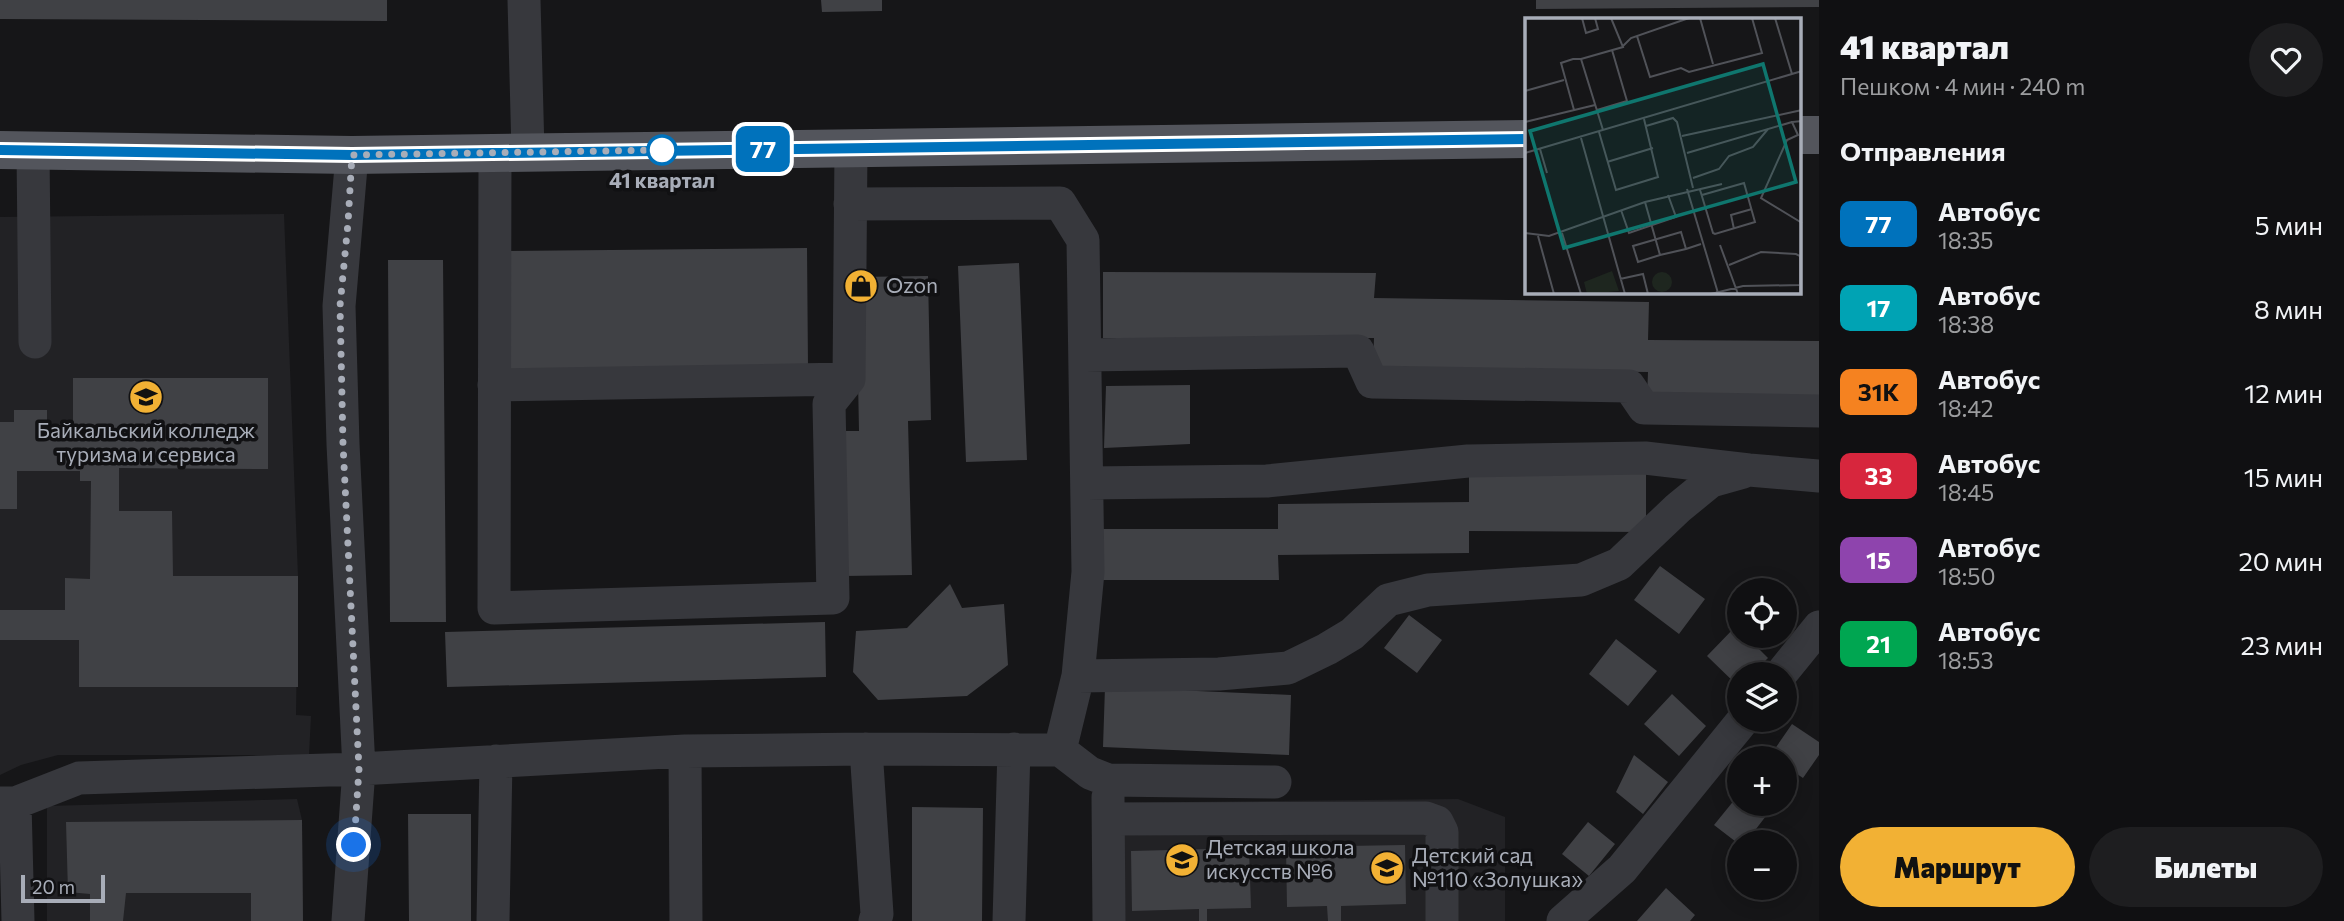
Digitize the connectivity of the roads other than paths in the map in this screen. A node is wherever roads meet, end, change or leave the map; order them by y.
1 (524, 0) edge
2 (1801, 135) edge
3 (1819, 135) edge
4 (1525, 139) edge
5 (851, 148) junction
6 (17, 150) edge
7 (511, 152) junction
8 (352, 155) junction
9 (850, 204) junction
10 (35, 342) dead end
11 (1085, 355) junction
12 (849, 380) junction
13 (494, 385) junction
14 (1819, 411) edge
15 (1749, 470) junction
16 (1819, 476) edge
17 (1087, 483) junction
18 (1819, 627) edge
19 (1791, 662) edge
20 (1078, 676) junction
21 (1733, 732) edge
22 (1014, 748) junction
23 (866, 749) junction
24 (1060, 750) junction
25 (685, 751) junction
26 (496, 761) junction
27 (359, 769) junction
28 (1108, 780) junction
29 (1275, 782) dead end
30 (8, 803) edge
31 (1109, 818) junction
32 (18, 921) edge
33 (348, 921) edge
34 (493, 921) edge
35 (686, 921) edge
36 (875, 921) edge
37 (1009, 921) edge
38 (1109, 921) edge
39 (1442, 921) edge
40 (1563, 921) edge

1 - 7 street
2 - 3 main road
4 - 5 main road
5 - 7 main road
5 - 9 street
6 - 8 main road
6 - 10 street
7 - 8 main road
7 - 13 street
8 - 27 street
9 - 11 street
9 - 12 street
11 - 14 street
11 - 17 street
12 - 13 street
12 - 13 street
15 - 16 street
15 - 17 street
15 - 20 street
17 - 20 street
18 - 19 street
20 - 24 street
21 - 40 street
22 - 23 street
22 - 24 street
22 - 37 street
23 - 25 street
23 - 36 street
24 - 28 street
25 - 26 street
25 - 35 street
26 - 27 street
26 - 34 street
27 - 30 street
27 - 33 street
28 - 29 street
28 - 31 street
30 - 32 street
31 - 38 street
31 - 39 street

